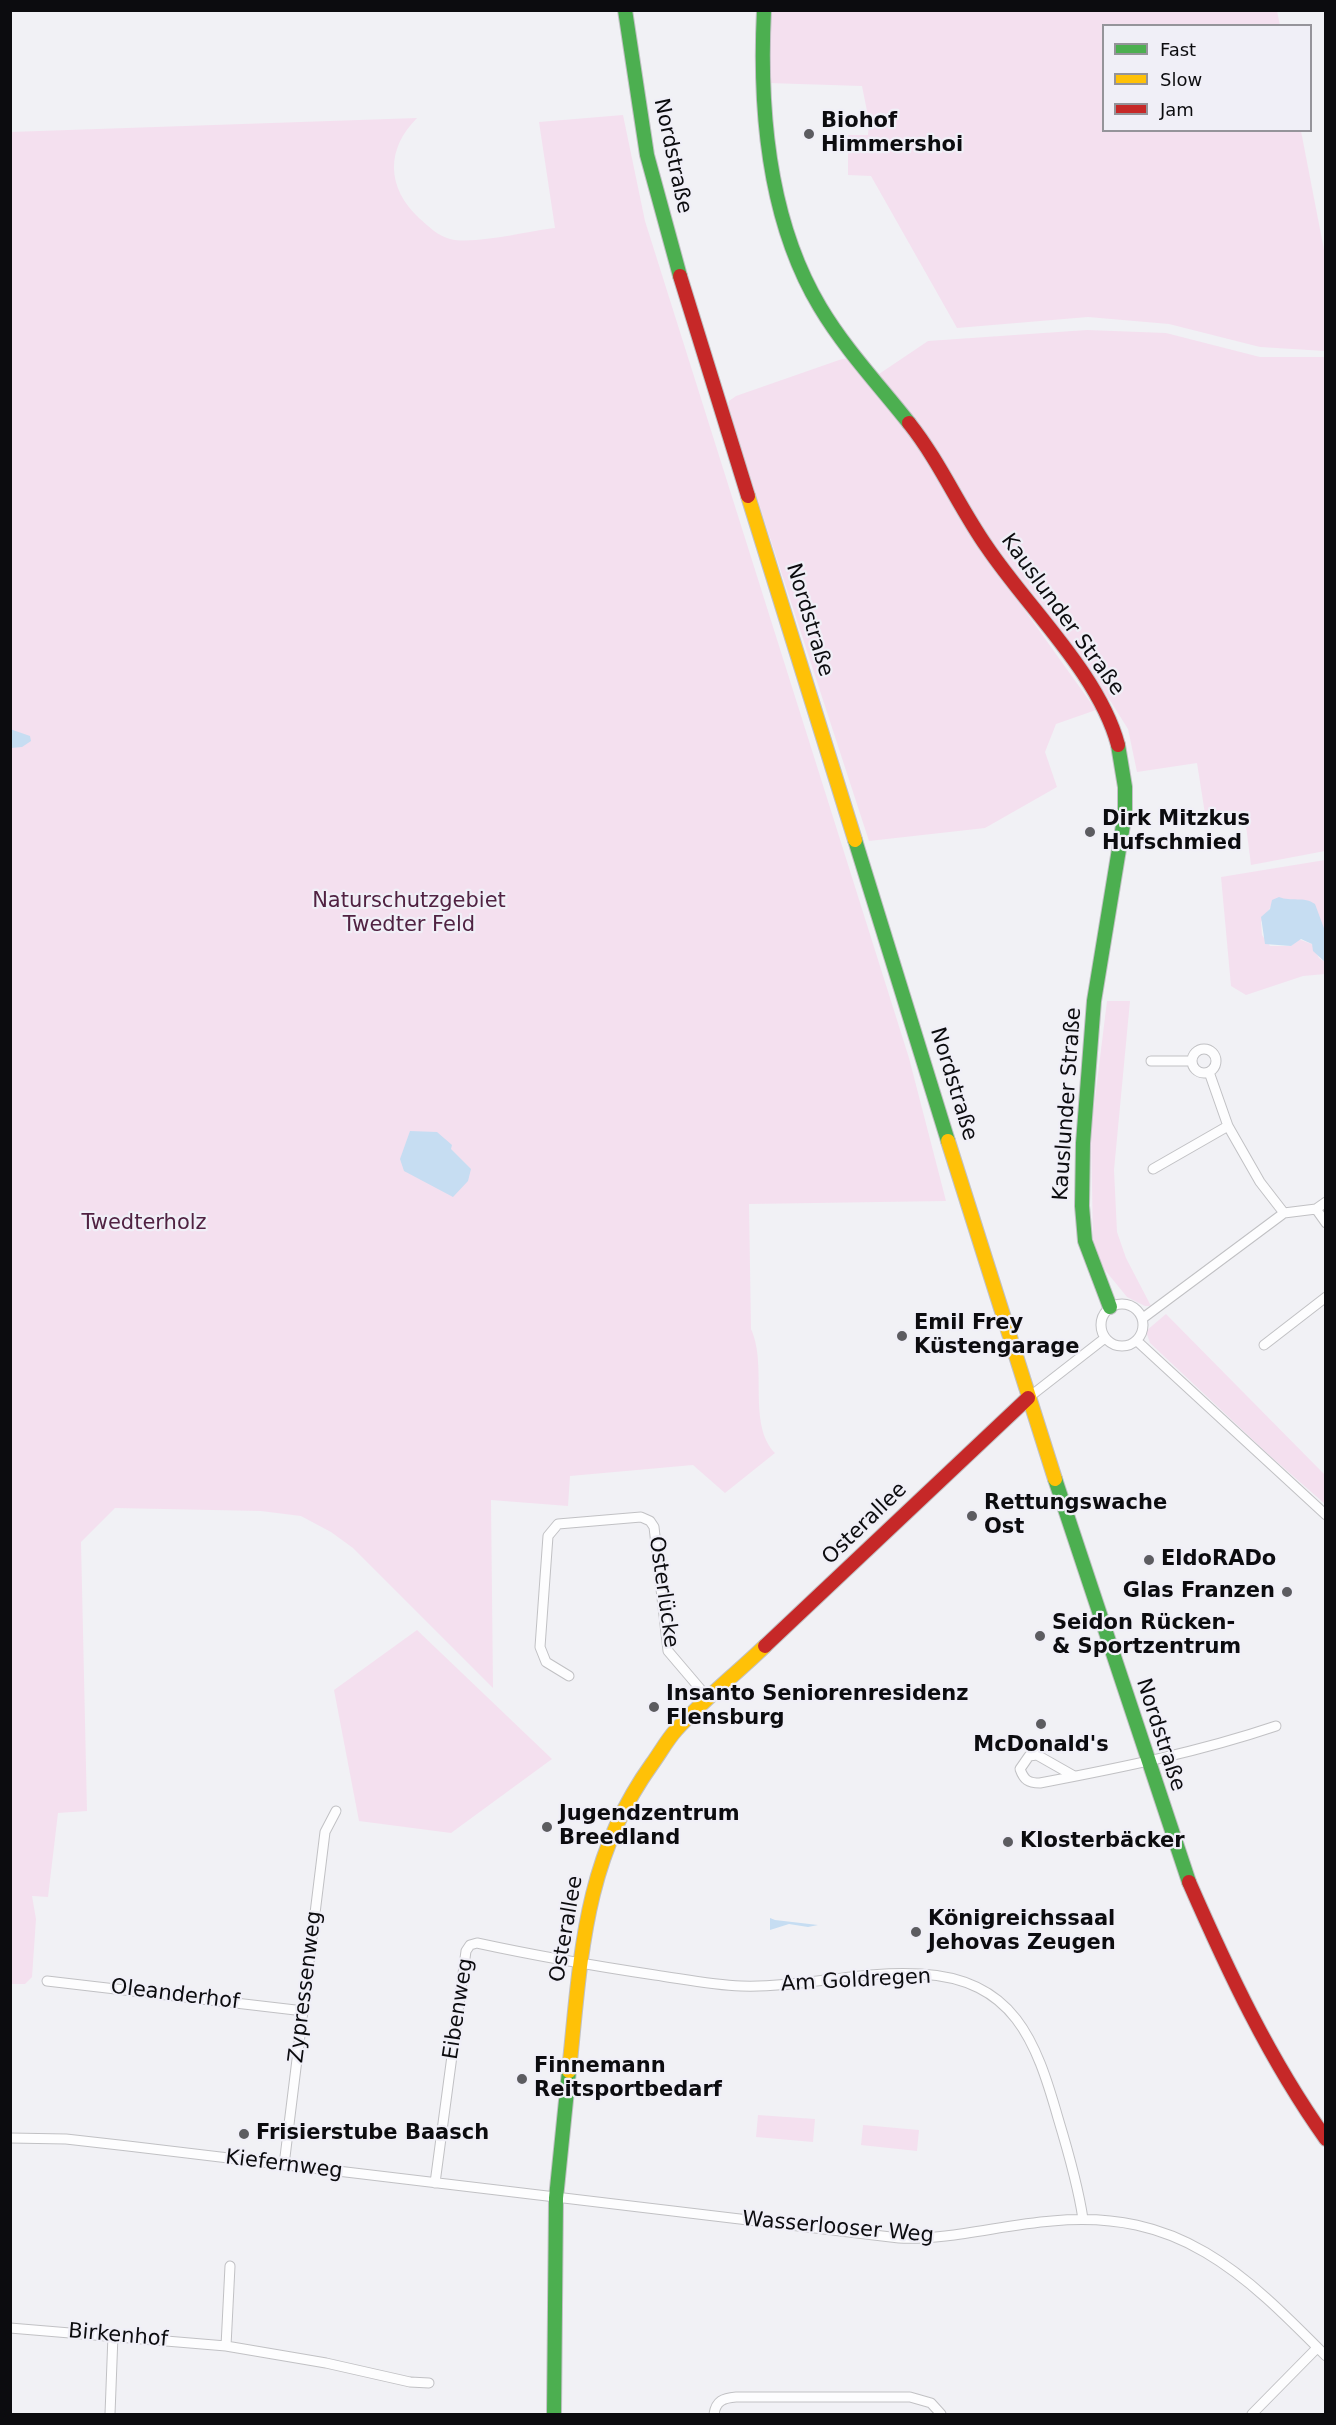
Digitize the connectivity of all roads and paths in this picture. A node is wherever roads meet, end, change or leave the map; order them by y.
1 (626, 10) edge
2 (764, 10) edge
3 (1151, 1061) dead end
4 (1192, 1061) junction
5 (1209, 1072) junction
6 (1228, 1126) junction
7 (1153, 1169) dead end
8 (1326, 1202) edge
9 (1316, 1209) junction
10 (1284, 1213) junction
11 (1326, 1223) edge
12 (1326, 1298) edge
13 (1110, 1307) junction
14 (1143, 1318) junction
15 (1106, 1338) junction
16 (1137, 1341) junction
17 (1264, 1345) dead end
18 (1028, 1398) junction
19 (1326, 1515) edge
20 (569, 1676) dead end
21 (708, 1698) junction
22 (1276, 1726) dead end
23 (1146, 1761) junction
24 (1074, 1776) junction
25 (336, 1811) dead end
26 (580, 1965) junction
27 (47, 1981) dead end
28 (304, 2011) junction
29 (10, 2138) edge
30 (1326, 2139) edge
31 (284, 2165) junction
32 (435, 2183) junction
33 (556, 2198) junction
34 (1083, 2219) junction
35 (230, 2266) dead end
36 (10, 2328) edge
37 (112, 2335) junction
38 (226, 2346) junction
39 (1317, 2348) junction
40 (1326, 2356) edge
41 (429, 2383) dead end
42 (110, 2415) edge
43 (554, 2415) edge
44 (714, 2415) edge
45 (941, 2415) edge
46 (1252, 2415) edge

1 - 18 street, Nordstraße
2 - 13 street, Kauslunder Straße
3 - 4 street
4 - 5 street
4 - 5 street
5 - 6 street
6 - 7 street
6 - 10 street
8 - 9 street
9 - 10 street
9 - 11 street
10 - 14 street
12 - 17 street
13 - 14 street
13 - 15 street
14 - 16 street
15 - 16 street
15 - 18 street, Osterallee
16 - 19 street
18 - 21 street, Osterallee
18 - 23 street, Nordstraße
20 - 21 street, Osterlücke
21 - 26 street, Osterallee
22 - 23 street
23 - 24 street
23 - 30 street, Nordstraße
24 - 24 street
25 - 28 street, Zypressenweg
26 - 32 street, Eibenweg
26 - 33 street, Osterallee
26 - 34 street, Am Goldregen
27 - 28 street, Oleanderhof
28 - 31 street, Zypressenweg
29 - 31 street, Kiefernweg
31 - 32 street, Kiefernweg
32 - 33 street, Kiefernweg
33 - 34 street, Wasserlooser Weg
33 - 43 street, Osterallee
34 - 39 street, Wasserlooser Weg
35 - 38 street
36 - 37 street, Birkenhof
37 - 38 street, Birkenhof
37 - 42 street
38 - 41 street, Birkenhof
39 - 40 street, Wasserlooser Weg
39 - 46 street
44 - 45 street

